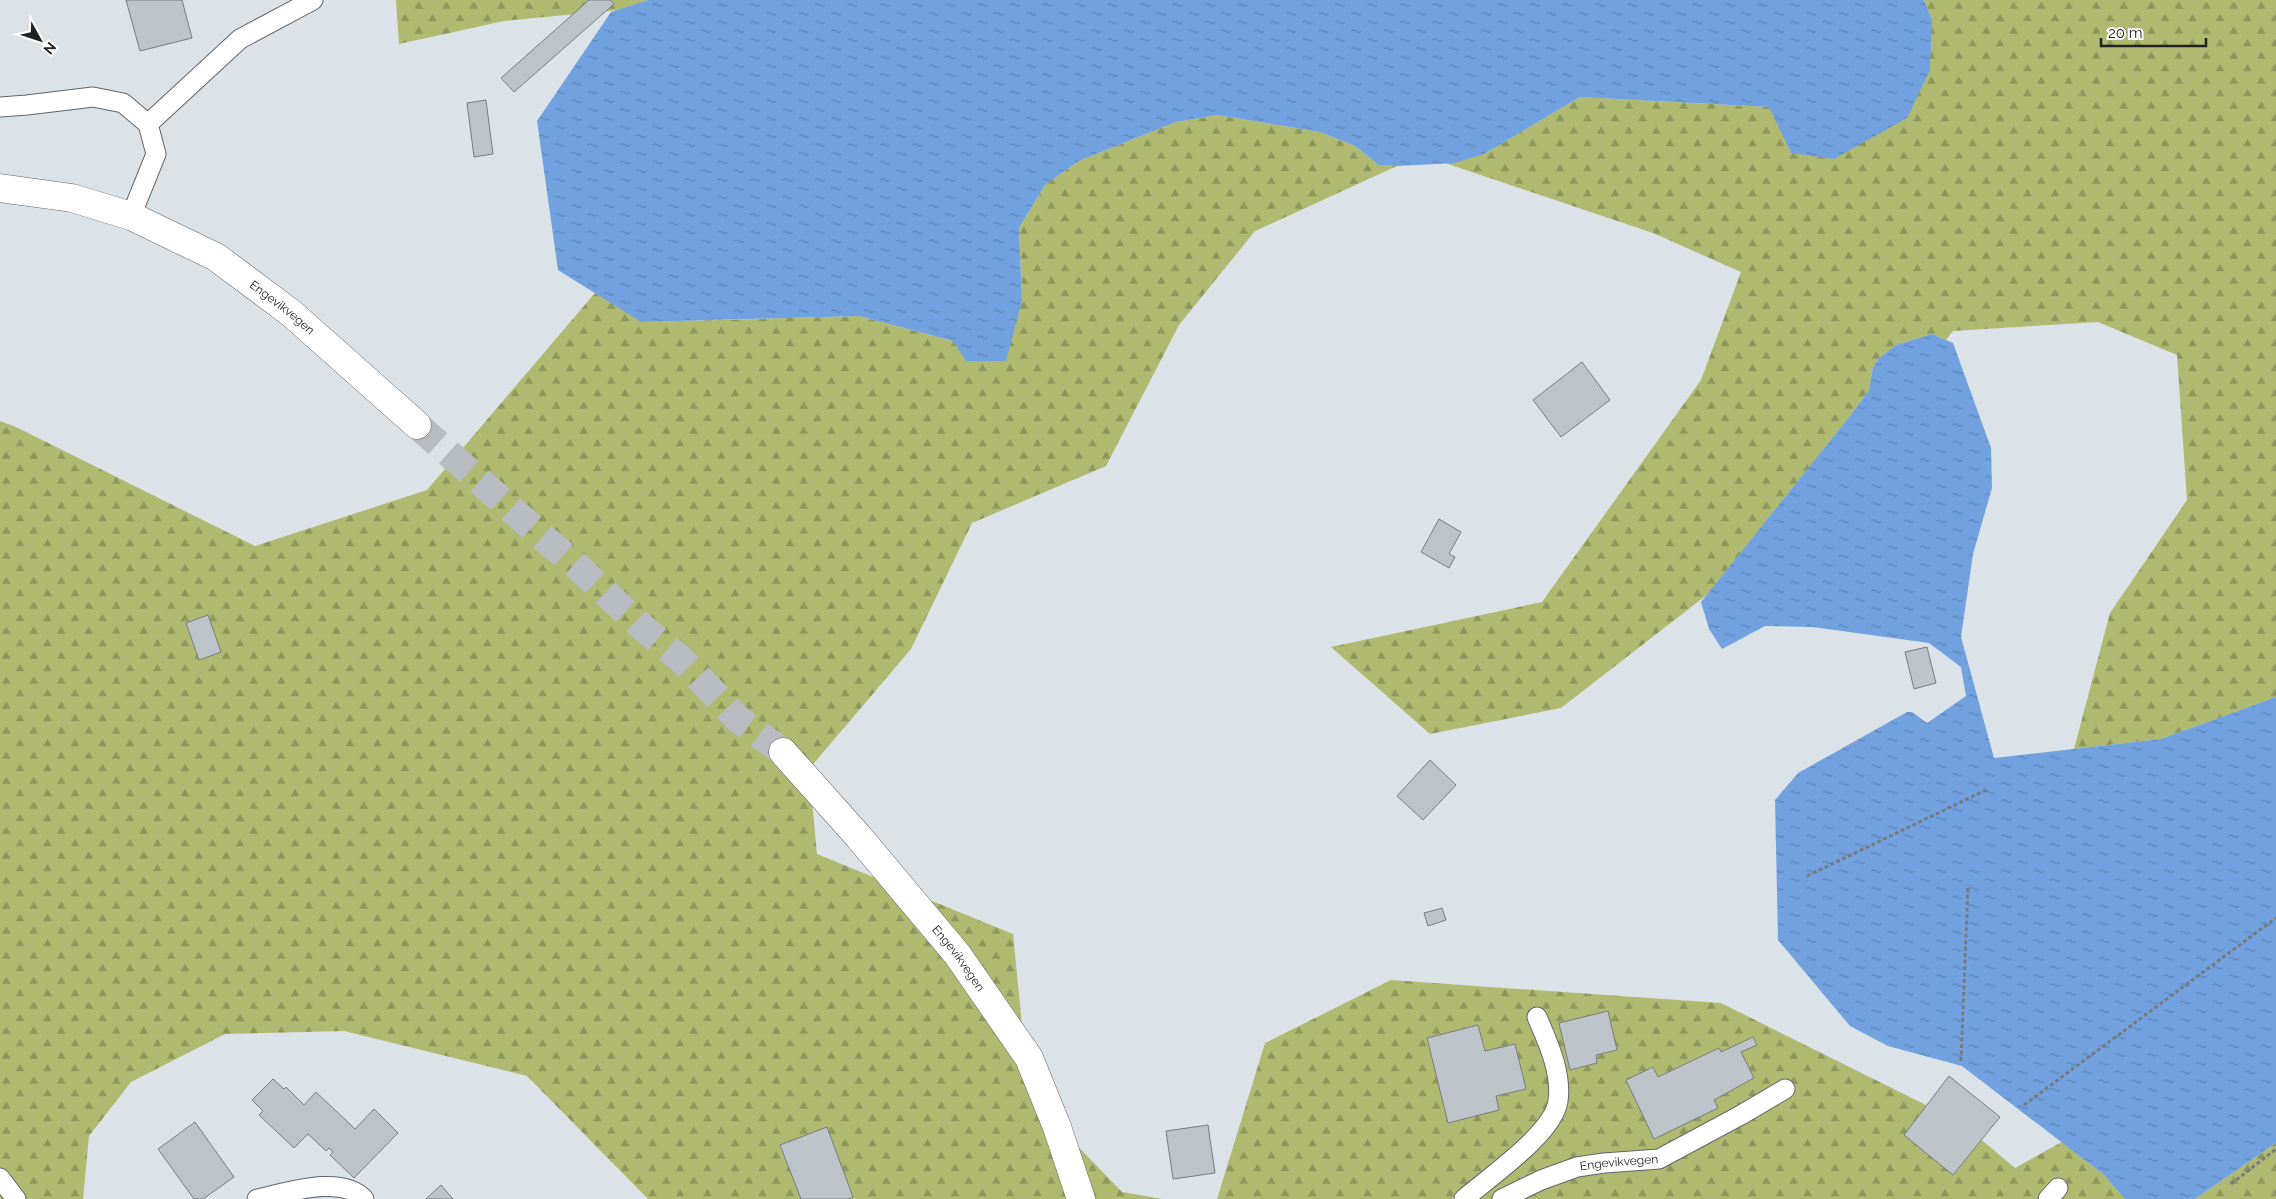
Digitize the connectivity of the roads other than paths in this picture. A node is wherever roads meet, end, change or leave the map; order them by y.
1 (313, 0) edge
2 (0, 106) edge
3 (148, 124) junction
4 (0, 188) edge
5 (131, 216) junction
6 (417, 425) tunnel mouth
7 (783, 752) tunnel mouth
8 (1537, 1017) dead end
9 (1785, 1089) dead end
10 (0, 1178) edge
11 (16, 1199) edge
12 (257, 1199) edge
13 (364, 1199) edge
14 (1081, 1199) edge
15 (1464, 1199) edge
16 (1502, 1199) edge

1 - 3 lane
2 - 3 lane
3 - 5 lane
4 - 5 street, Engevikvegen
5 - 6 street, Engevikvegen
7 - 14 street, Engevikvegen
8 - 15 lane
9 - 16 lane, Engevikvegen
10 - 11 lane
12 - 13 lane

